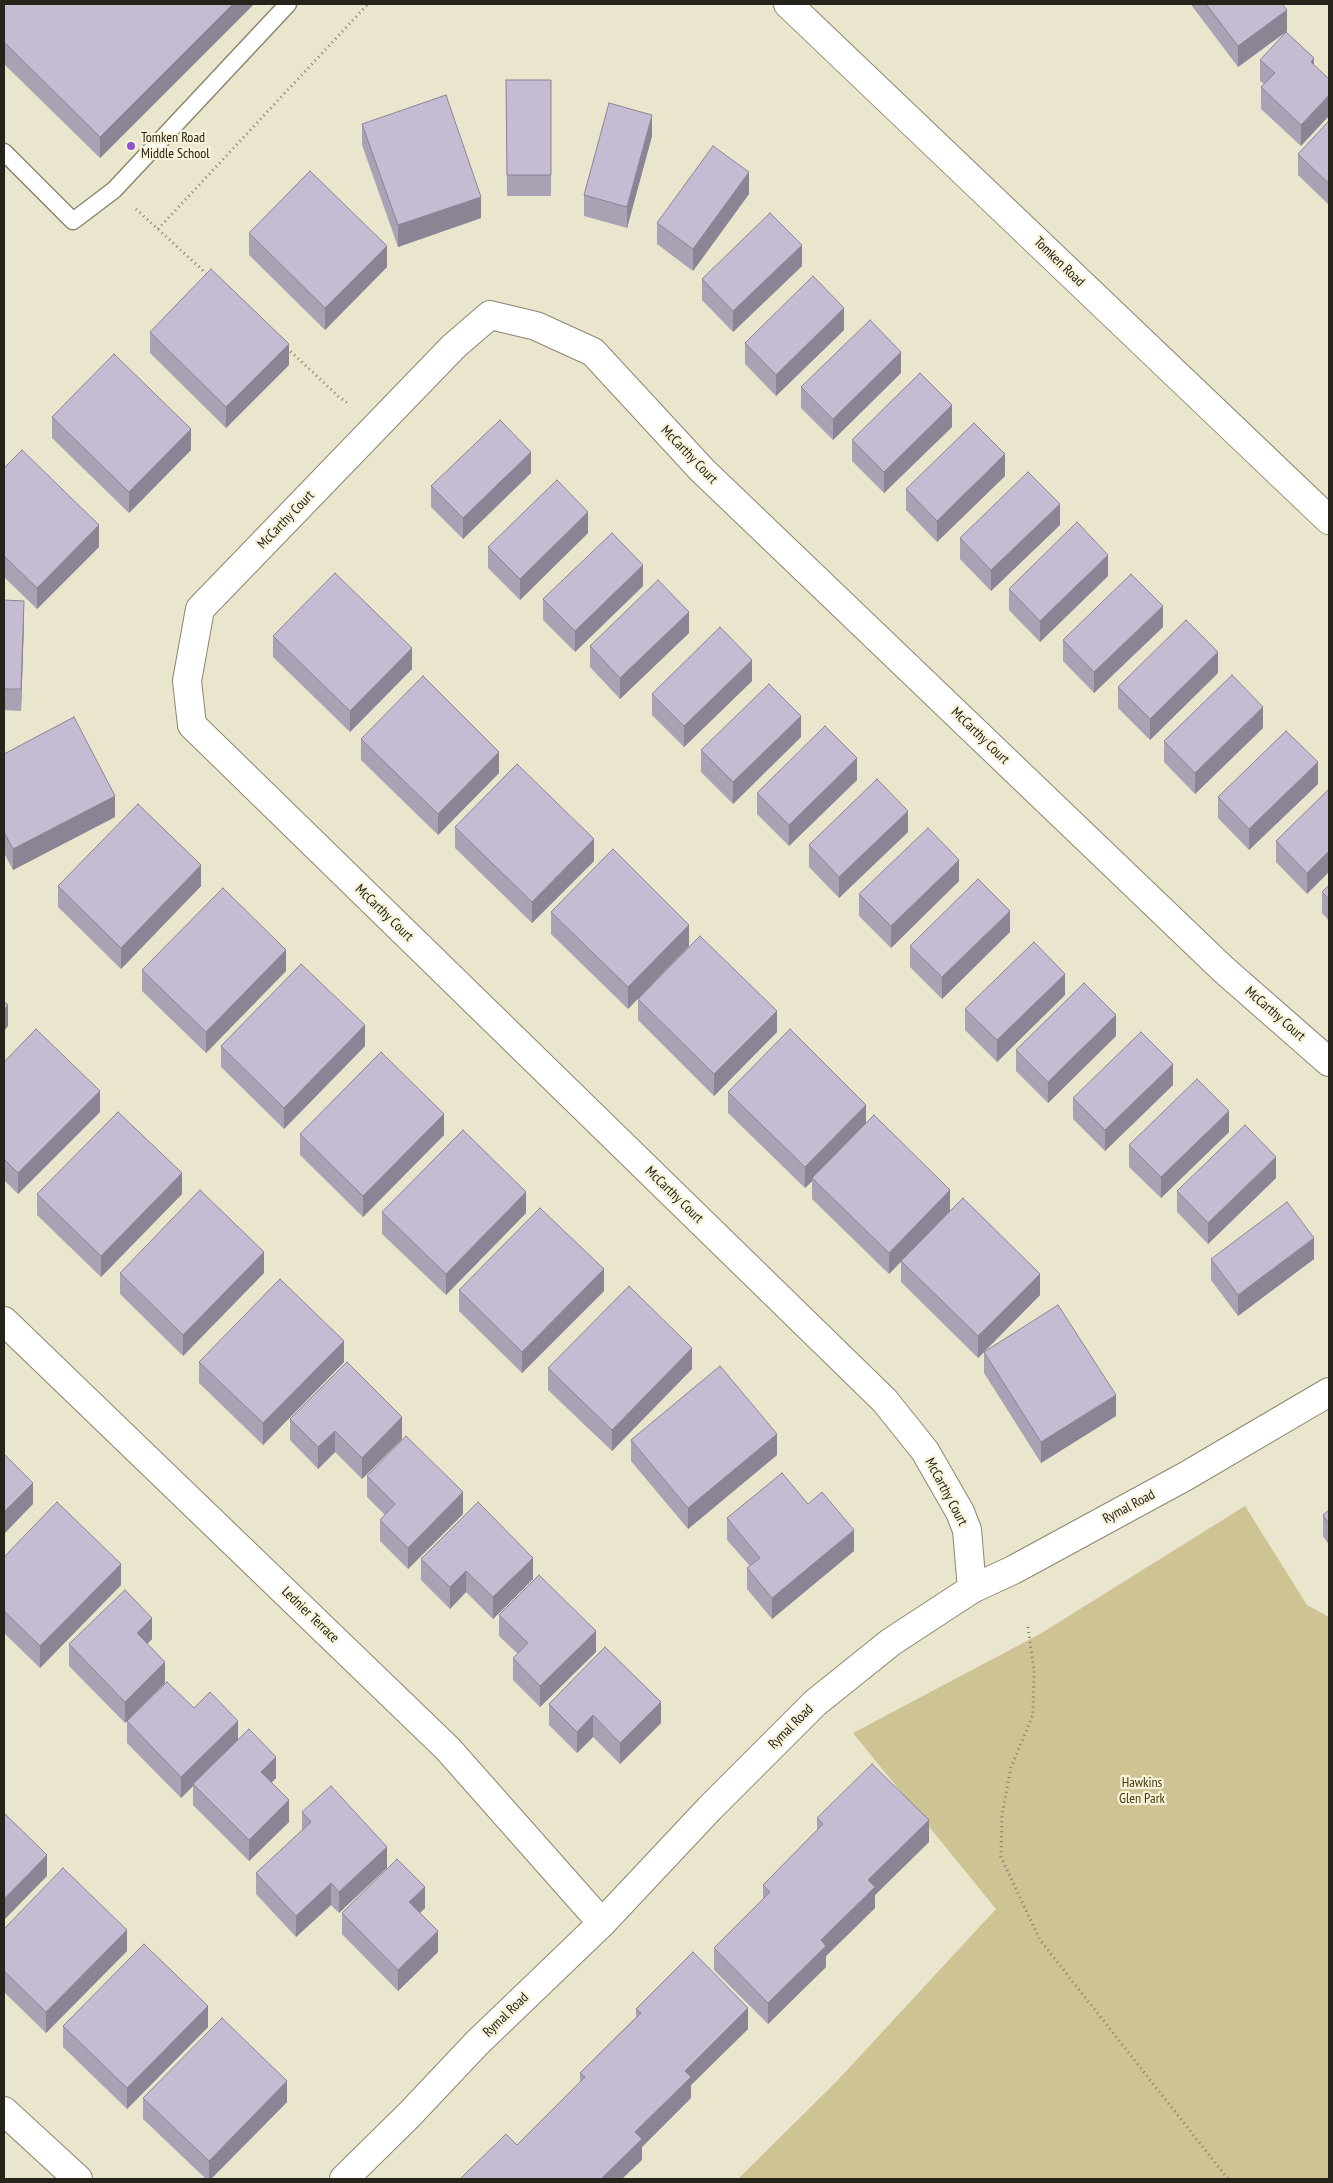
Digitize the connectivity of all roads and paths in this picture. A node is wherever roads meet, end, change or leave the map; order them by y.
1 (288, 4) edge
2 (368, 4) edge
3 (788, 4) edge
4 (4, 152) edge
5 (114, 190) junction
6 (158, 229) junction
7 (212, 279) edge
8 (283, 345) edge
9 (379, 424) junction
10 (1329, 520) edge
11 (1329, 1062) edge
12 (4, 1321) edge
13 (1329, 1392) edge
14 (972, 1589) junction
15 (1028, 1627) dead end
16 (602, 1923) junction
17 (4, 2111) edge
18 (78, 2179) edge
19 (344, 2179) edge
20 (1228, 2179) edge

1 - 5 lane
2 - 6 path
3 - 10 street, Tomken Road
4 - 5 lane
5 - 6 path
6 - 7 path
8 - 9 path
9 - 11 street, McCarthy Court
9 - 14 street, McCarthy Court
12 - 16 street, Lednier Terrace
13 - 14 street, Rymal Road
14 - 16 street, Rymal Road
15 - 20 path
16 - 19 street, Rymal Road
17 - 18 street

